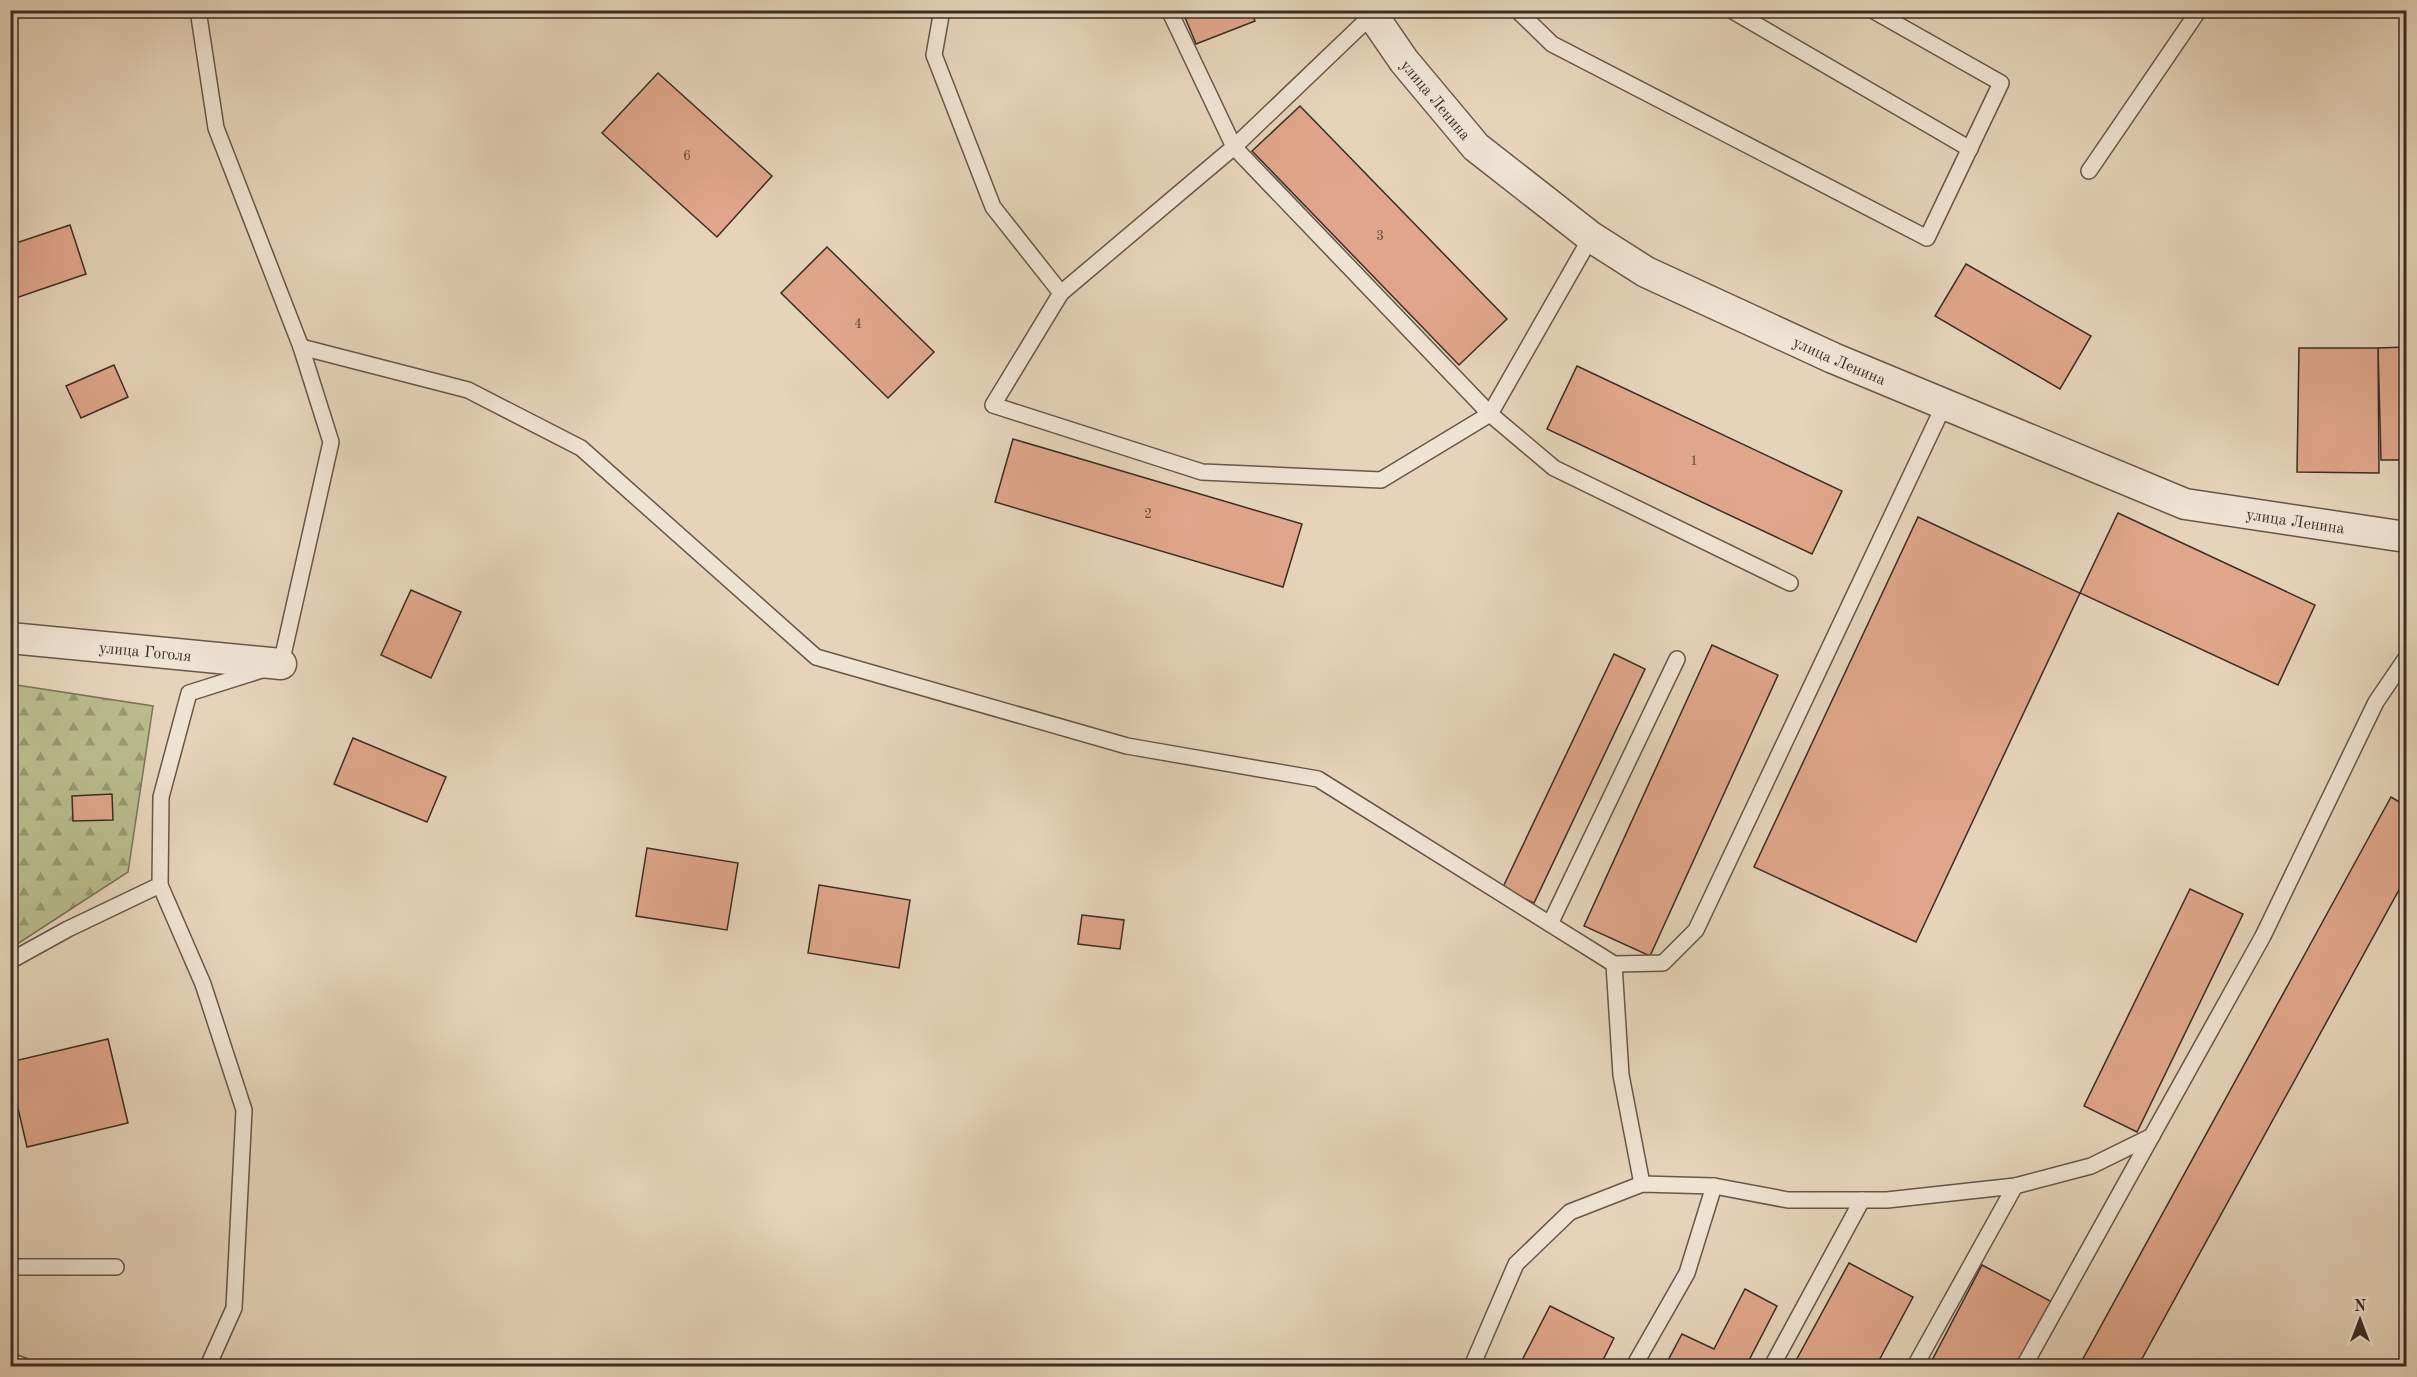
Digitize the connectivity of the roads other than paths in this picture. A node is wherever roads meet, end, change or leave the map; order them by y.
1 (198, 10) edge
2 (942, 10) edge
3 (1169, 10) edge
4 (1517, 10) edge
5 (1731, 10) edge
6 (1872, 10) edge
7 (2199, 10) edge
8 (1370, 13) edge
9 (1234, 147) junction
10 (1970, 149) junction
11 (2089, 171) dead end
12 (1591, 237) junction
13 (1061, 293) junction
14 (301, 347) junction
15 (1945, 403) junction
16 (1490, 414) junction
17 (2406, 537) edge
18 (1790, 583) dead end
19 (10, 638) edge
20 (2406, 658) edge
21 (1677, 659) dead end
22 (281, 664) junction
23 (160, 885) junction
24 (1550, 924) junction
25 (10, 961) edge
26 (1614, 964) junction
27 (2152, 1136) junction
28 (1642, 1184) junction
29 (1714, 1186) junction
30 (2015, 1186) junction
31 (1862, 1200) junction
32 (117, 1267) dead end
33 (10, 1268) edge
34 (10, 1360) edge
35 (24, 1366) edge
36 (208, 1366) edge
37 (1472, 1366) edge
38 (1634, 1366) edge
39 (1772, 1366) edge
40 (1914, 1366) edge
41 (2024, 1366) edge

1 - 14 lane
2 - 13 lane
3 - 9 lane
4 - 10 lane
5 - 10 lane
6 - 10 lane
7 - 11 lane
8 - 9 lane
8 - 12 street, улица Ленина
9 - 13 lane
9 - 16 lane
12 - 15 street, улица Ленина
12 - 16 lane
13 - 16 lane
14 - 22 lane
14 - 24 lane
15 - 17 street, улица Ленина
15 - 26 lane
16 - 18 lane
19 - 22 street, улица Гоголя
20 - 27 lane
21 - 24 lane
22 - 23 lane
23 - 25 lane
23 - 36 lane
24 - 26 lane
26 - 28 lane
27 - 30 lane
27 - 41 lane
28 - 29 lane
28 - 37 lane
29 - 31 lane
29 - 38 lane
30 - 31 lane
30 - 40 lane
31 - 39 lane
32 - 33 lane
34 - 35 lane

